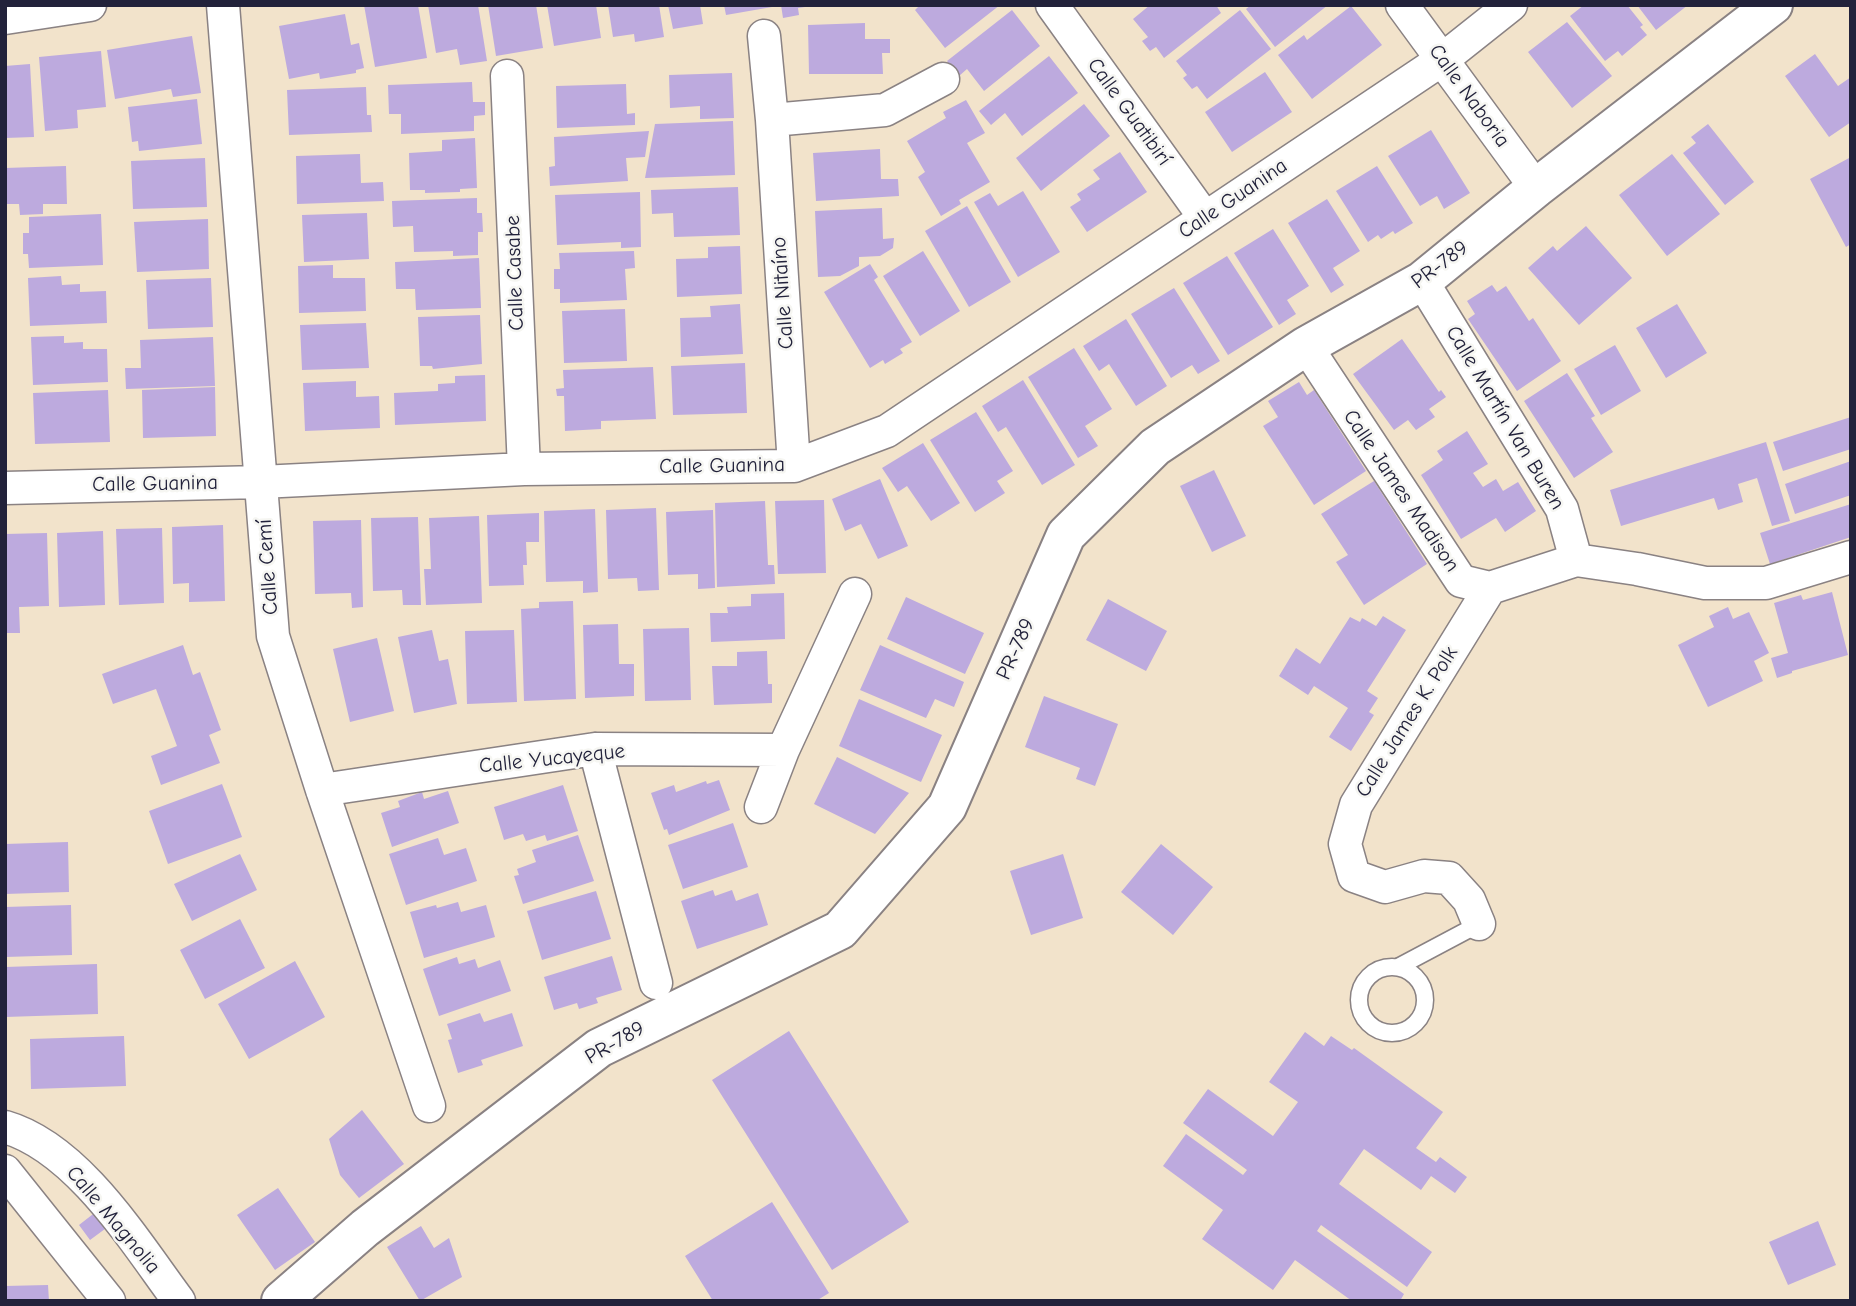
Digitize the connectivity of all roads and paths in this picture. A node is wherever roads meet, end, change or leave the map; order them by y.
1 (90, 5) edge
2 (223, 5) edge
3 (1052, 5) edge
4 (1402, 5) edge
5 (1511, 5) edge
6 (1773, 5) edge
7 (5, 18) edge
8 (764, 36) dead end
9 (1443, 59) junction
10 (507, 76) dead end
11 (943, 79) dead end
12 (772, 120) junction
13 (1536, 188) junction
14 (1205, 218) junction
15 (1422, 281) junction
16 (1306, 346) junction
17 (794, 466) junction
18 (524, 469) junction
19 (261, 482) junction
20 (5, 488) edge
21 (1851, 557) edge
22 (1576, 560) junction
23 (1490, 588) junction
24 (855, 594) dead end
25 (595, 750) junction
26 (783, 750) junction
27 (322, 790) junction
28 (761, 807) dead end
29 (1479, 924) joint
30 (1398, 967) junction
31 (656, 983) dead end
32 (429, 1106) dead end
33 (5, 1127) edge
34 (5, 1171) edge
35 (109, 1301) edge
36 (179, 1301) edge
37 (281, 1301) edge

1 - 7 street
2 - 19 street, Calle Cemí
3 - 14 street, Calle Guatibirí
4 - 9 street, Calle Naboria
5 - 9 street, Calle Guanina
6 - 13 street, PR-789 / PR-789
8 - 12 street, Calle Nitaíno
9 - 13 street, Calle Naboria
9 - 14 street, Calle Guanina
10 - 18 street, Calle Casabe
11 - 12 street
12 - 17 street, Calle Nitaíno
13 - 15 street, PR-789 / PR-789
14 - 17 street, Calle Guanina
15 - 16 street, PR-789 / PR-789
15 - 22 street, Calle Martín Van Buren
16 - 23 street, Calle James Madison
16 - 37 street, PR-789 / PR-789
17 - 18 street, Calle Guanina
18 - 19 street, Calle Guanina
19 - 20 street, Calle Guanina
19 - 27 street, Calle Cemí
21 - 22 street
22 - 23 street
23 - 29 street, Calle James K. Polk
24 - 26 street
25 - 26 street, Calle Yucayeque
25 - 27 street, Calle Yucayeque
25 - 31 street
26 - 28 street
27 - 32 street, Calle Cemí
29 - 30 lane
30 - 30 lane
33 - 36 street, Calle Magnolia
34 - 35 street

